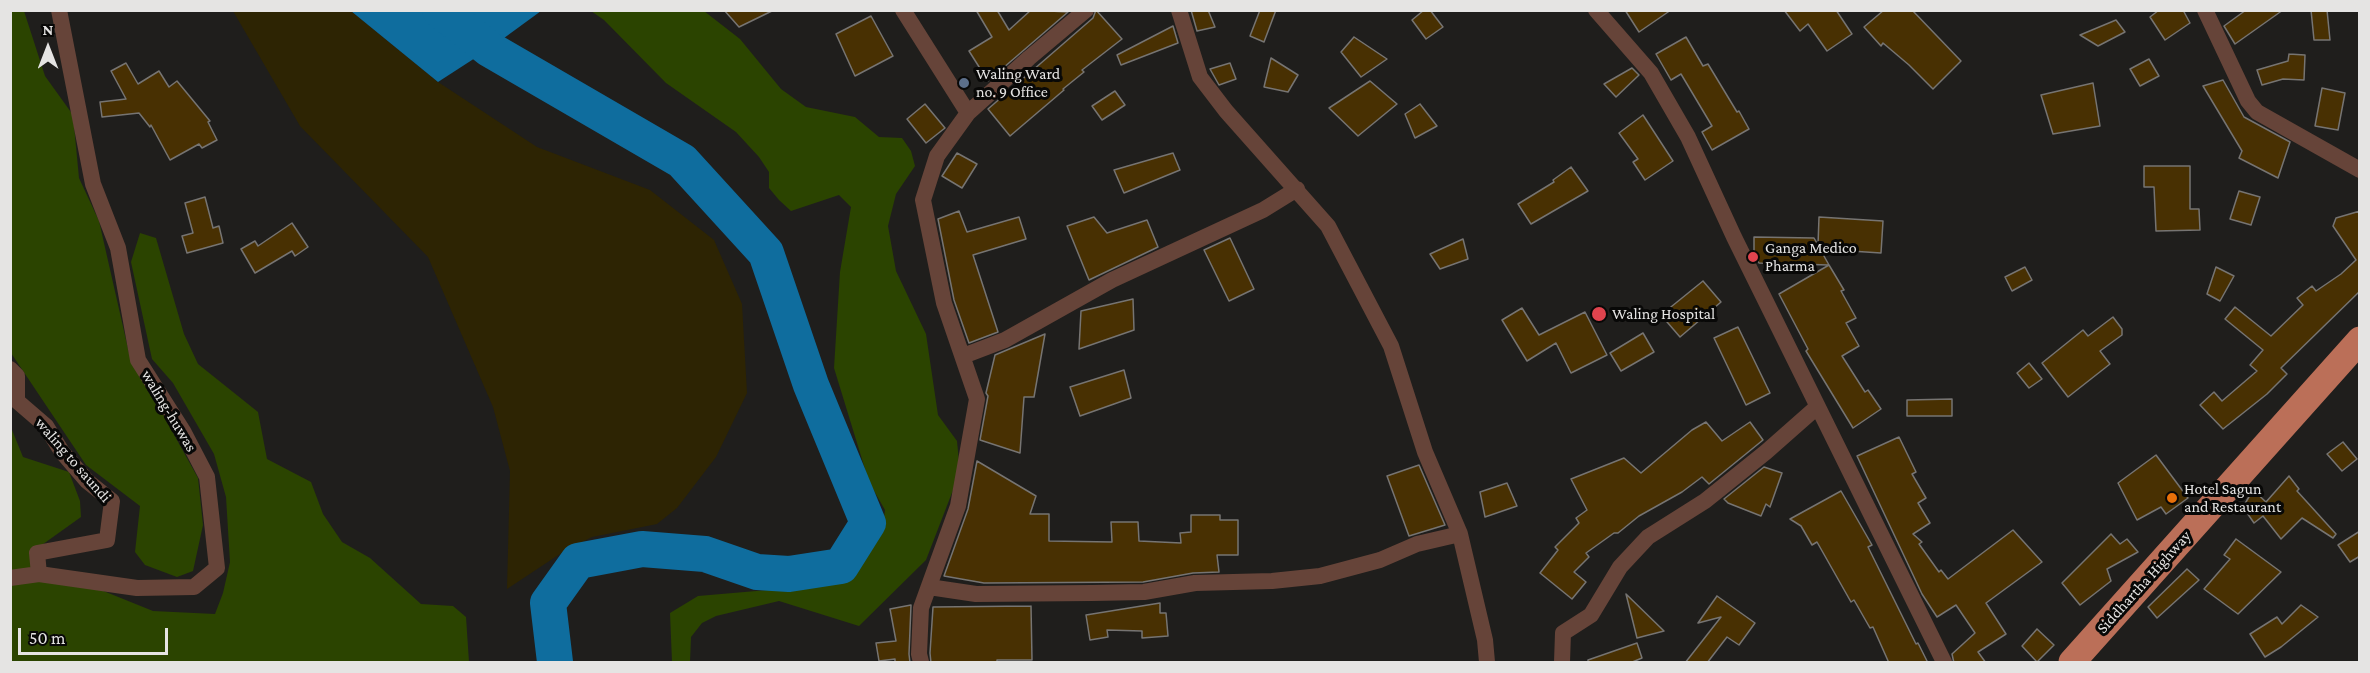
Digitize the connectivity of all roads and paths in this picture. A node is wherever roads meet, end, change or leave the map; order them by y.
1 (59, 10) edge
2 (903, 10) edge
3 (1086, 10) edge
4 (1179, 10) edge
5 (1596, 10) edge
6 (2205, 10) edge
7 (968, 113) junction
8 (2360, 170) edge
9 (1297, 189) junction
10 (2360, 340) edge
11 (963, 356) junction
12 (10, 369) edge
13 (1817, 407) junction
14 (1460, 534) junction
15 (39, 574) junction
16 (10, 578) edge
17 (929, 587) junction
18 (921, 663) edge
19 (1487, 663) edge
20 (1562, 663) edge
21 (1944, 663) edge
22 (2072, 663) edge

1 - 15 street, waling-huwas
2 - 7 street
3 - 7 street
4 - 9 street
5 - 13 street
6 - 8 street
7 - 11 street
9 - 11 street
9 - 14 street
10 - 22 highway, Siddhartha Highway
11 - 17 street
12 - 15 street, waling to saundi
13 - 20 street
13 - 21 street
14 - 17 street
14 - 19 street
15 - 16 street, waling-huwas
17 - 18 street

